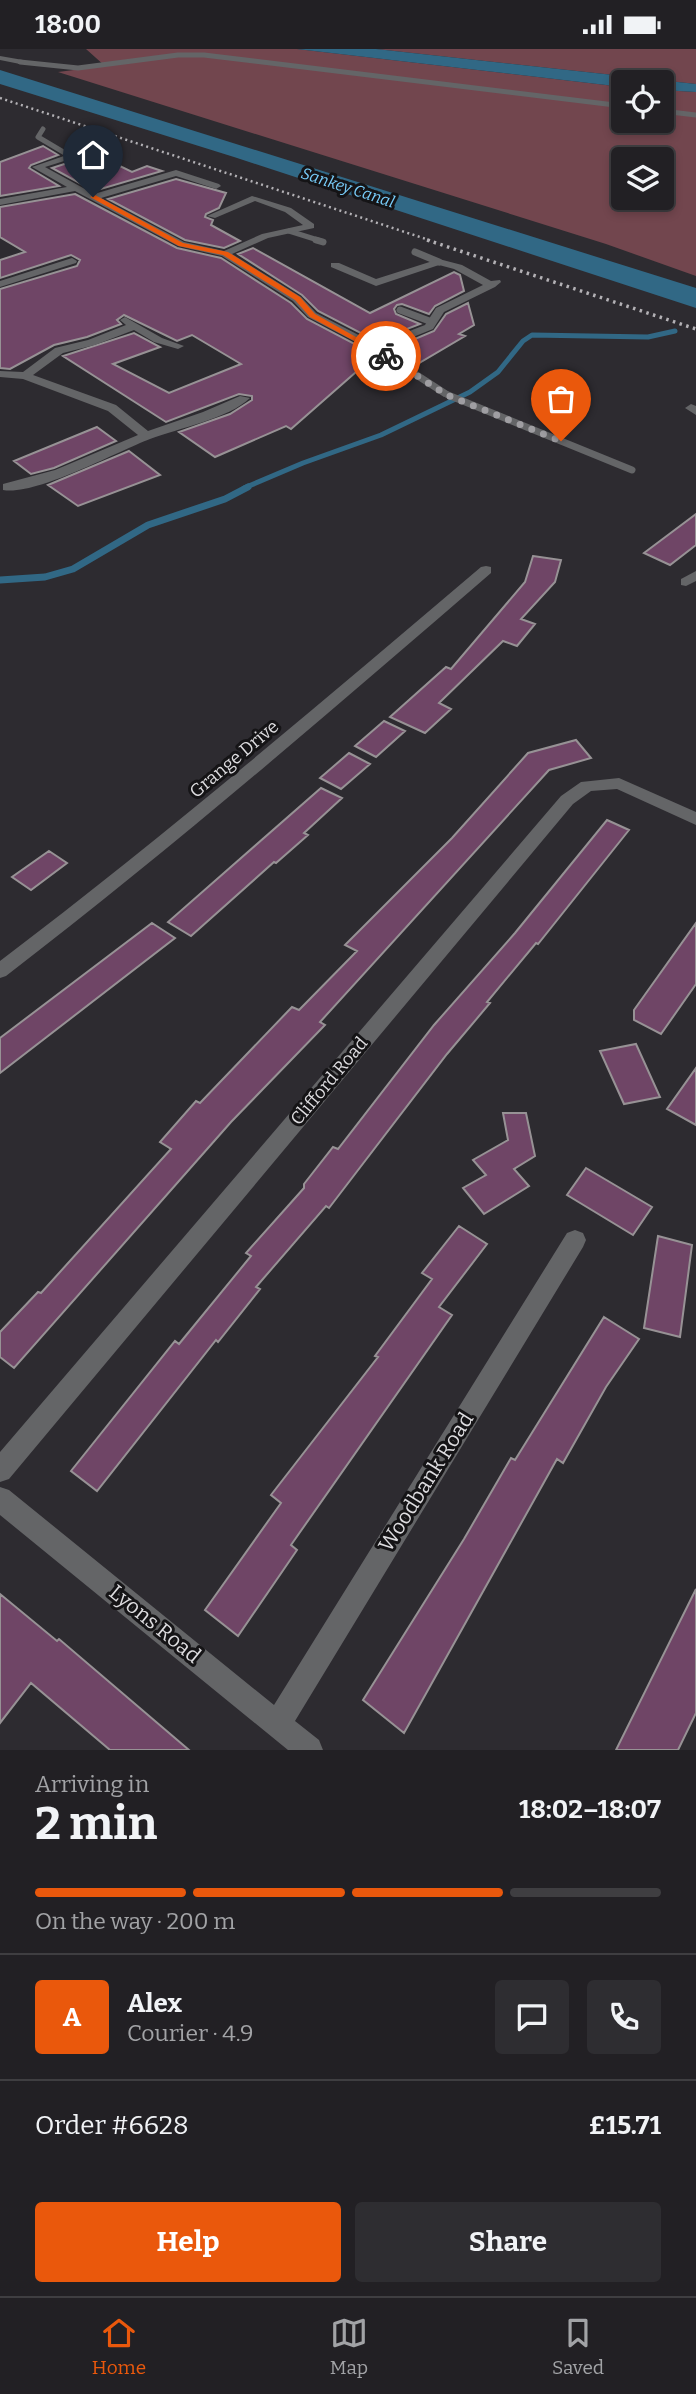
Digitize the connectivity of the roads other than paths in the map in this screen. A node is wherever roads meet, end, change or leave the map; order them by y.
1 (0, 58) edge
2 (20, 62) joint
3 (611, 105) edge
4 (674, 112) edge
5 (696, 115) edge
6 (43, 129) dead end
7 (38, 137) junction
8 (28, 140) dead end
9 (90, 150) dead end
10 (70, 156) junction
11 (216, 186) dead end
12 (76, 188) junction
13 (93, 197) junction
14 (0, 202) edge
15 (212, 216) dead end
16 (289, 231) junction
17 (323, 242) dead end
18 (415, 252) dead end
19 (225, 254) junction
20 (72, 261) dead end
21 (439, 262) junction
22 (335, 265) dead end
23 (0, 284) edge
24 (400, 310) dead end
25 (122, 318) dead end
26 (432, 323) junction
27 (134, 326) junction
28 (178, 346) dead end
29 (375, 348) junction
30 (0, 374) edge
31 (25, 376) junction
32 (447, 395) joint
33 (246, 396) dead end
34 (146, 436) junction
35 (632, 470) dead end
36 (2, 486) edge
37 (486, 570) dead end
38 (696, 819) edge
39 (0, 971) edge
40 (575, 1240) dead end
41 (0, 1470) edge
42 (0, 1499) edge
43 (278, 1724) junction
44 (309, 1750) edge

1 - 2 street
2 - 3 lane
4 - 5 lane
6 - 7 lane
7 - 8 lane
7 - 10 lane
9 - 10 street
10 - 12 street
11 - 13 street
12 - 13 street
12 - 14 street
13 - 19 street
15 - 16 street
16 - 17 lane
16 - 19 street
18 - 21 lane
19 - 29 street
20 - 23 street
21 - 22 street
21 - 26 street
24 - 26 lane
25 - 27 street
26 - 29 street
27 - 28 street
27 - 31 street
29 - 32 street
30 - 31 street
31 - 34 street
32 - 35 lane
33 - 34 street
34 - 36 street
37 - 39 street, Grange Drive
38 - 41 street, Clifford Road
40 - 43 street, Woodbank Road
42 - 43 street, Lyons Road
43 - 44 street, Lyons Road

